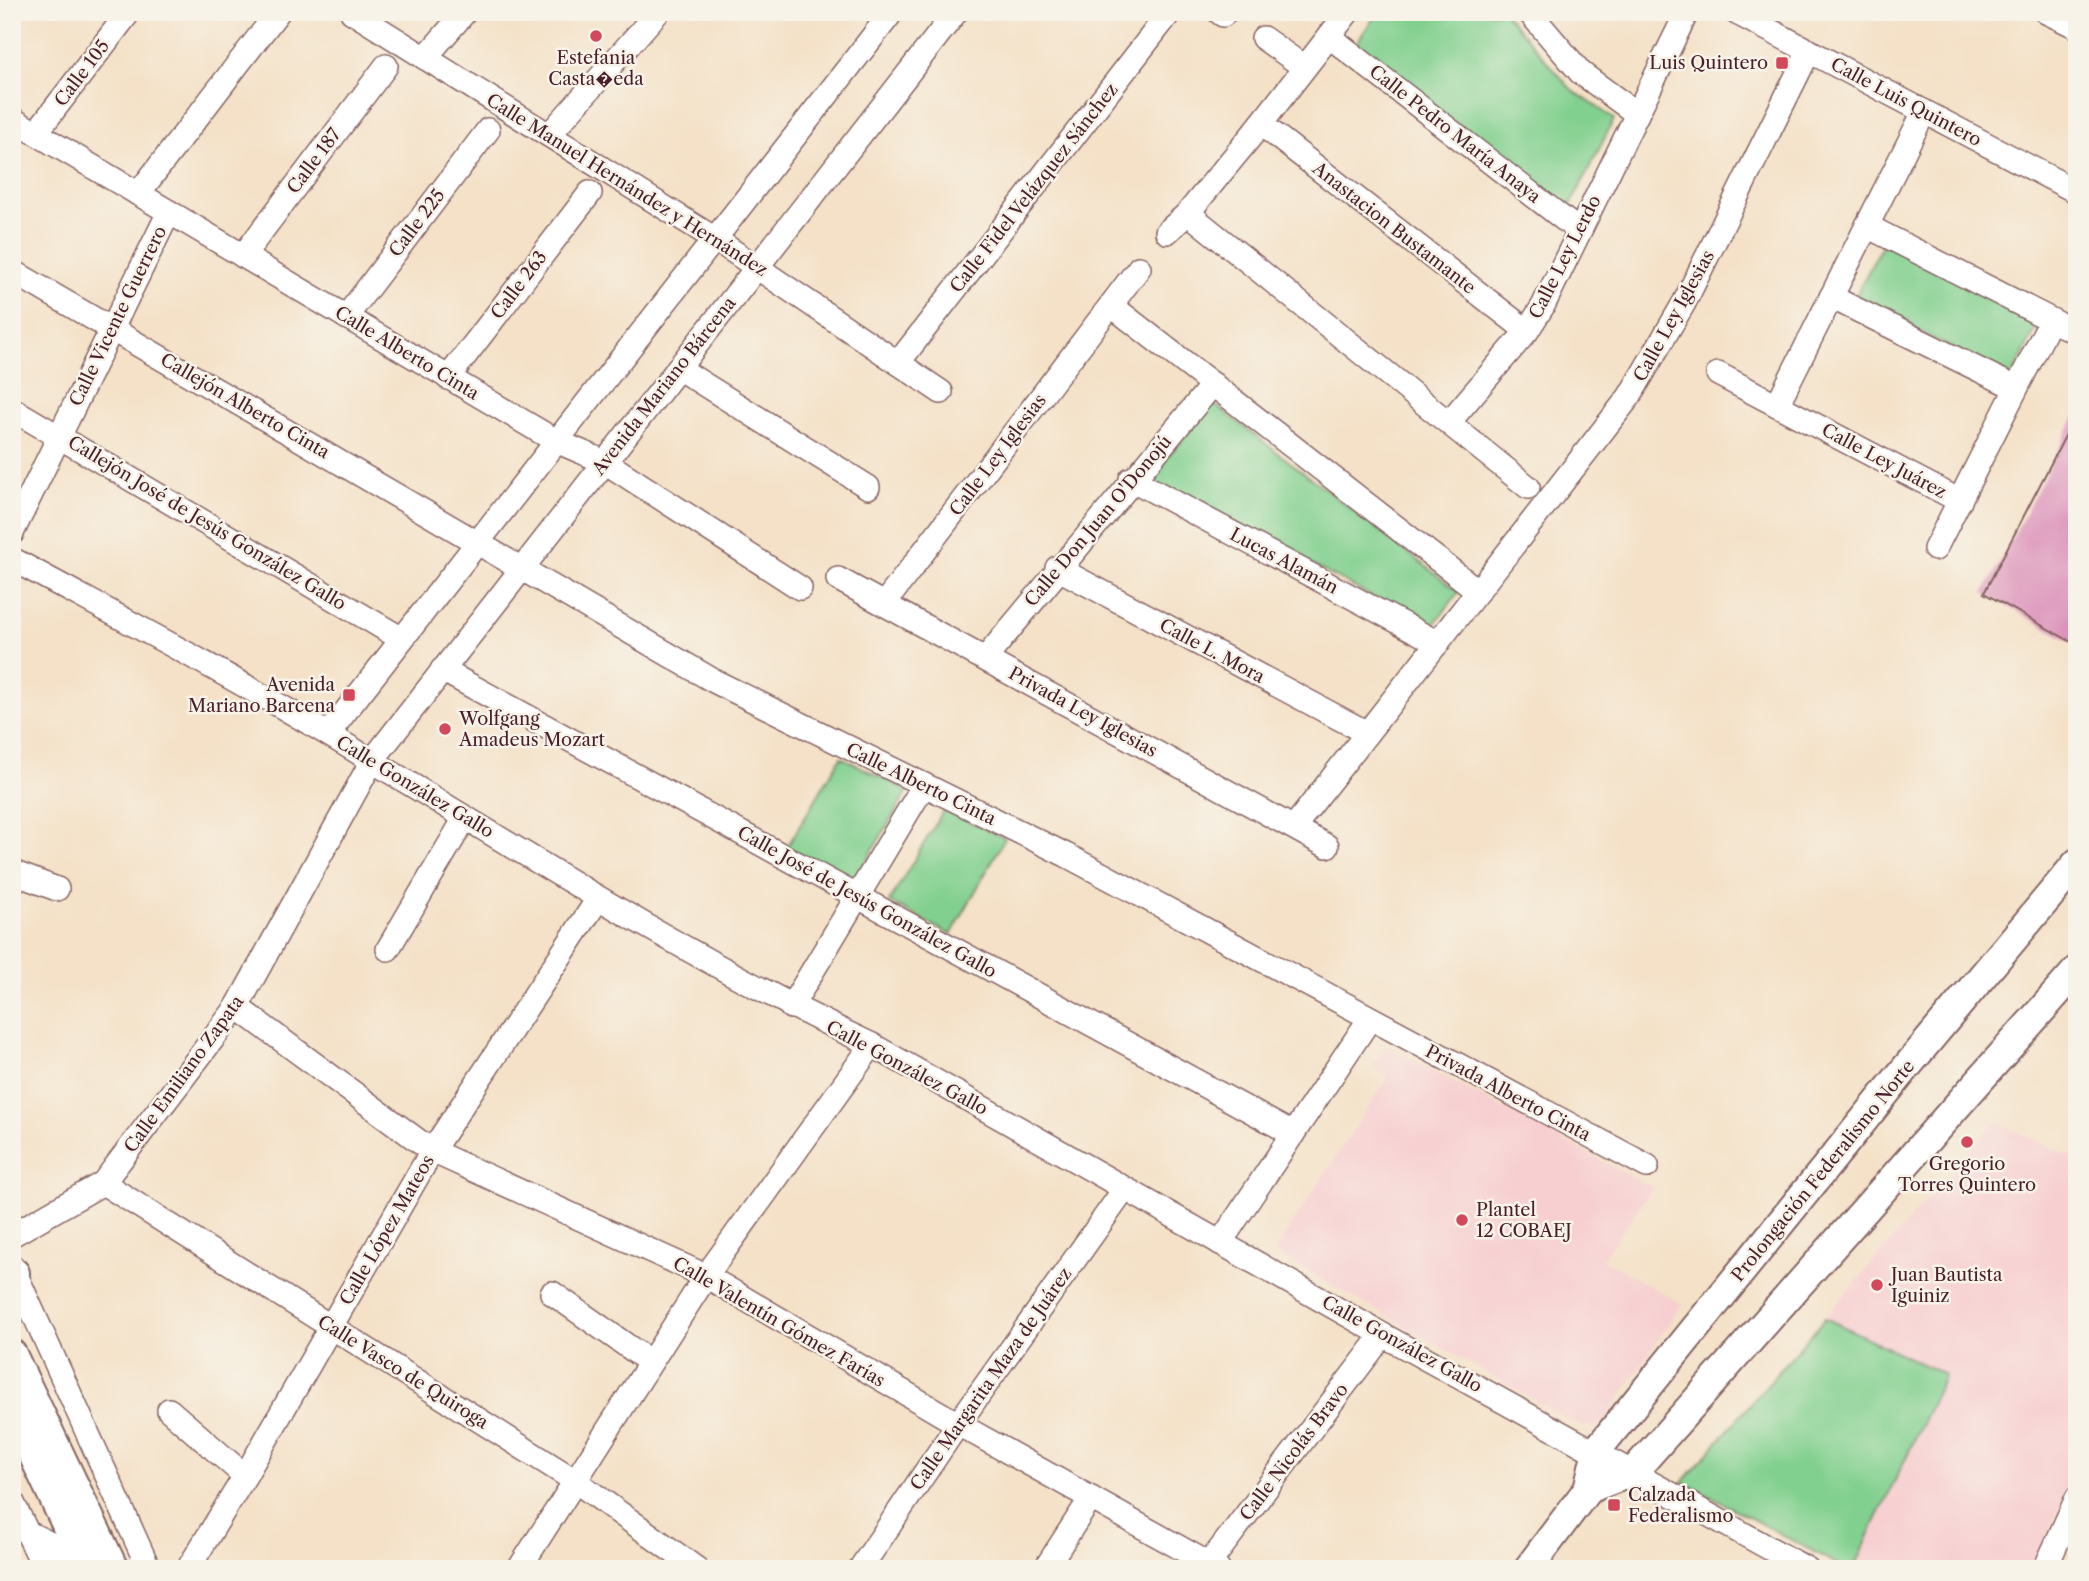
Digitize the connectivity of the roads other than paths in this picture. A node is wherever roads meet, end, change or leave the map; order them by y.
1 (129, 12) edge
2 (278, 12) edge
3 (465, 12) edge
4 (658, 12) edge
5 (892, 12) edge
6 (956, 12) edge
7 (1170, 12) edge
8 (1348, 12) edge
9 (1529, 12) edge
10 (1687, 12) edge
11 (1735, 12) edge
12 (2046, 12) edge
13 (355, 13) edge
14 (2077, 27) edge
15 (1330, 37) junction
16 (1263, 38) dead end
17 (1809, 51) junction
18 (425, 58) junction
19 (386, 66) dead end
20 (1304, 67) junction
21 (1924, 111) junction
22 (1637, 114) junction
23 (12, 119) edge
24 (1261, 124) junction
25 (488, 130) dead end
26 (36, 133) junction
27 (549, 135) junction
28 (2075, 188) edge
29 (590, 193) dead end
30 (138, 194) junction
31 (169, 212) junction
32 (1188, 213) junction
33 (1867, 226) junction
34 (1579, 231) junction
35 (1167, 232) dead end
36 (715, 239) junction
37 (243, 256) junction
38 (757, 266) junction
39 (1139, 268) dead end
40 (12, 271) edge
41 (1831, 298) junction
42 (1112, 306) junction
43 (346, 317) junction
44 (2051, 320) junction
45 (113, 328) junction
46 (1527, 331) junction
47 (2077, 332) edge
48 (898, 363) junction
49 (678, 368) junction
50 (1718, 374) dead end
51 (448, 377) junction
52 (1213, 384) junction
53 (2017, 388) junction
54 (941, 391) dead end
55 (1777, 405) junction
56 (12, 409) edge
57 (1450, 421) junction
58 (60, 436) junction
59 (556, 441) junction
60 (605, 462) junction
61 (1131, 480) junction
62 (1528, 486) dead end
63 (868, 487) dead end
64 (1959, 501) junction
65 (12, 533) edge
66 (478, 542) junction
67 (1936, 549) dead end
68 (12, 559) edge
69 (522, 568) junction
70 (1057, 568) junction
71 (838, 579) dead end
72 (800, 588) dead end
73 (1478, 592) junction
74 (884, 604) junction
75 (402, 639) junction
76 (1438, 643) junction
77 (985, 659) junction
78 (442, 670) junction
79 (1367, 733) junction
80 (328, 734) junction
81 (372, 761) junction
82 (924, 785) junction
83 (465, 818) junction
84 (1294, 828) junction
85 (1327, 846) dead end
86 (2077, 863) edge
87 (12, 872) edge
88 (57, 889) dead end
89 (857, 897) junction
90 (598, 899) junction
91 (388, 949) dead end
92 (2077, 970) edge
93 (237, 1007) junction
94 (791, 1007) junction
95 (1368, 1020) junction
96 (872, 1045) junction
97 (1293, 1134) junction
98 (432, 1151) junction
99 (1647, 1166) dead end
100 (103, 1183) junction
101 (1124, 1190) junction
102 (12, 1235) edge
103 (1220, 1243) junction
104 (13, 1270) edge
105 (706, 1276) junction
106 (552, 1293) dead end
107 (331, 1326) junction
108 (1383, 1335) junction
109 (12, 1354) edge
110 (650, 1362) junction
111 (169, 1409) dead end
112 (12, 1410) edge
113 (958, 1424) junction
114 (1597, 1450) junction
115 (1634, 1471) junction
116 (245, 1476) junction
117 (574, 1479) junction
118 (1588, 1489) junction
119 (1091, 1498) junction
120 (2077, 1498) edge
121 (12, 1501) edge
122 (20, 1528) edge
123 (84, 1564) edge
124 (2053, 1566) edge
125 (1211, 1567) edge
126 (45, 1569) edge
127 (114, 1569) edge
128 (149, 1569) edge
129 (188, 1569) edge
130 (519, 1569) edge
131 (697, 1569) edge
132 (860, 1569) edge
133 (1045, 1569) edge
134 (1528, 1569) edge
135 (1807, 1569) edge

1 - 26 street, Calle 105
2 - 30 street
3 - 18 street
4 - 27 street
5 - 36 street
6 - 38 street, Avenida Mariano Bárcena
7 - 48 street, Calle Fidel Velázquez Sánchez
8 - 15 street
9 - 22 street
10 - 22 street, Calle Ley Lerdo
11 - 17 street, Calle Luis Quintero
12 - 14 street
13 - 18 street, Calle Manuel Hernández y Hernández
15 - 20 street
15 - 34 street, Calle Pedro María Anaya
16 - 20 street
17 - 21 street, Calle Luis Quintero
17 - 73 street, Calle Ley Iglesias
18 - 27 street, Calle Manuel Hernández y Hernández
19 - 37 street, Calle 187
20 - 24 street
21 - 28 street, Calle Luis Quintero
21 - 33 street
22 - 34 street, Calle Ley Lerdo
23 - 26 street, Calle Alberto Cinta
24 - 32 street
24 - 46 street, Anastacion Bustamante
25 - 43 street, Calle 225
26 - 30 street, Calle Alberto Cinta
27 - 36 street, Calle Manuel Hernández y Hernández
29 - 51 street, Calle 263
30 - 31 street, Calle Alberto Cinta
31 - 37 street, Calle Alberto Cinta
31 - 45 street, Calle Vicente Guerrero
32 - 35 street
32 - 57 street
33 - 41 street
33 - 44 street
34 - 46 street, Calle Ley Lerdo
36 - 38 street, Calle Manuel Hernández y Hernández
36 - 59 street
37 - 43 street, Calle Alberto Cinta
38 - 48 street, Calle Manuel Hernández y Hernández
38 - 49 street, Avenida Mariano Bárcena
39 - 42 street, Calle Ley Iglesias
40 - 45 street, Callejón Alberto Cinta
41 - 53 street
41 - 55 street
42 - 52 street
42 - 74 street, Calle Ley Iglesias
43 - 51 street, Calle Alberto Cinta
44 - 47 street
44 - 53 street, Calle Ley Juárez
45 - 58 street, Calle Vicente Guerrero
45 - 66 street, Callejón Alberto Cinta
46 - 57 street, Calle Ley Lerdo
48 - 54 street, Calle Manuel Hernández y Hernández
49 - 60 street, Avenida Mariano Bárcena
49 - 63 street
50 - 55 street, Calle Ley Juárez
51 - 59 street, Calle Alberto Cinta
52 - 61 street, Calle Don Juan O'Donojú
52 - 73 street
53 - 64 street, Calle Ley Juárez
55 - 64 street, Calle Ley Juárez
56 - 58 street, Callejón José de Jesús González Gallo
57 - 62 street
58 - 65 street, Calle Vicente Guerrero
58 - 75 street, Callejón José de Jesús González Gallo
59 - 60 street, Calle Alberto Cinta
59 - 66 street
60 - 69 street, Avenida Mariano Bárcena
60 - 72 street, Calle Alberto Cinta
61 - 70 street, Calle Don Juan O'Donojú
61 - 76 street, Lucas Alamán
64 - 67 street
66 - 69 street, Calle Alberto Cinta
66 - 75 street
68 - 80 street, Calle González Gallo
69 - 78 street, Avenida Mariano Bárcena
69 - 82 street, Calle Alberto Cinta
70 - 77 street, Calle Don Juan O'Donojú
70 - 79 street, Calle L. Mora
71 - 74 street, Privada Ley Iglesias
73 - 76 street, Calle Ley Iglesias
74 - 77 street, Privada Ley Iglesias
75 - 80 street
76 - 79 street, Calle Ley Iglesias
77 - 84 street, Privada Ley Iglesias
78 - 81 street, Avenida Mariano Bárcena
78 - 89 street, Calle José de Jesús González Gallo
79 - 84 street, Calle Ley Iglesias
80 - 81 street, Calle González Gallo
81 - 83 street, Calle González Gallo
81 - 93 street, Calle Emiliano Zapata
82 - 89 street
82 - 95 street, Calle Alberto Cinta
83 - 90 street, Calle González Gallo
83 - 91 street
84 - 85 street, Privada Ley Iglesias
86 - 114 main road, Prolongación Federalismo Norte
87 - 88 street
89 - 94 street
89 - 97 street, Calle José de Jesús González Gallo
90 - 94 street, Calle González Gallo
90 - 98 street, Calle López Mateos
92 - 115 main road
93 - 98 street, Calle Valentín Gómez Farías
93 - 100 street, Calle Emiliano Zapata
94 - 96 street, Calle González Gallo
95 - 97 street
95 - 99 street, Privada Alberto Cinta
96 - 101 street, Calle González Gallo
96 - 105 street
97 - 103 street
98 - 105 street, Calle Valentín Gómez Farías
98 - 107 street, Calle López Mateos
100 - 102 street, Calle Emiliano Zapata
100 - 107 street, Calle Vasco de Quiroga
101 - 103 street, Calle González Gallo
101 - 113 street, Calle Margarita Maza de Juárez
103 - 108 street, Calle González Gallo
104 - 128 street
105 - 110 street
105 - 113 street, Calle Valentín Gómez Farías
106 - 110 street
107 - 116 street, Calle López Mateos
107 - 117 street, Calle Vasco de Quiroga
108 - 114 street, Calle González Gallo
108 - 125 street, Calle Nicolás Bravo
109 - 127 main road
110 - 117 street
111 - 116 street
112 - 123 main road
113 - 119 street, Calle Valentín Gómez Farías
113 - 132 street, Calle Margarita Maza de Juárez
114 - 115 street, Calle González Gallo
114 - 118 main road, Prolongación Federalismo Norte
115 - 118 main road
115 - 135 street, Calle González Gallo
116 - 129 street, Calle López Mateos
117 - 130 street
117 - 131 street, Calle Vasco de Quiroga
118 - 134 main road, Prolongación Federalismo Norte
119 - 125 street, Calle Valentín Gómez Farías
119 - 133 street
120 - 124 street
121 - 122 street
122 - 123 street
122 - 126 street

